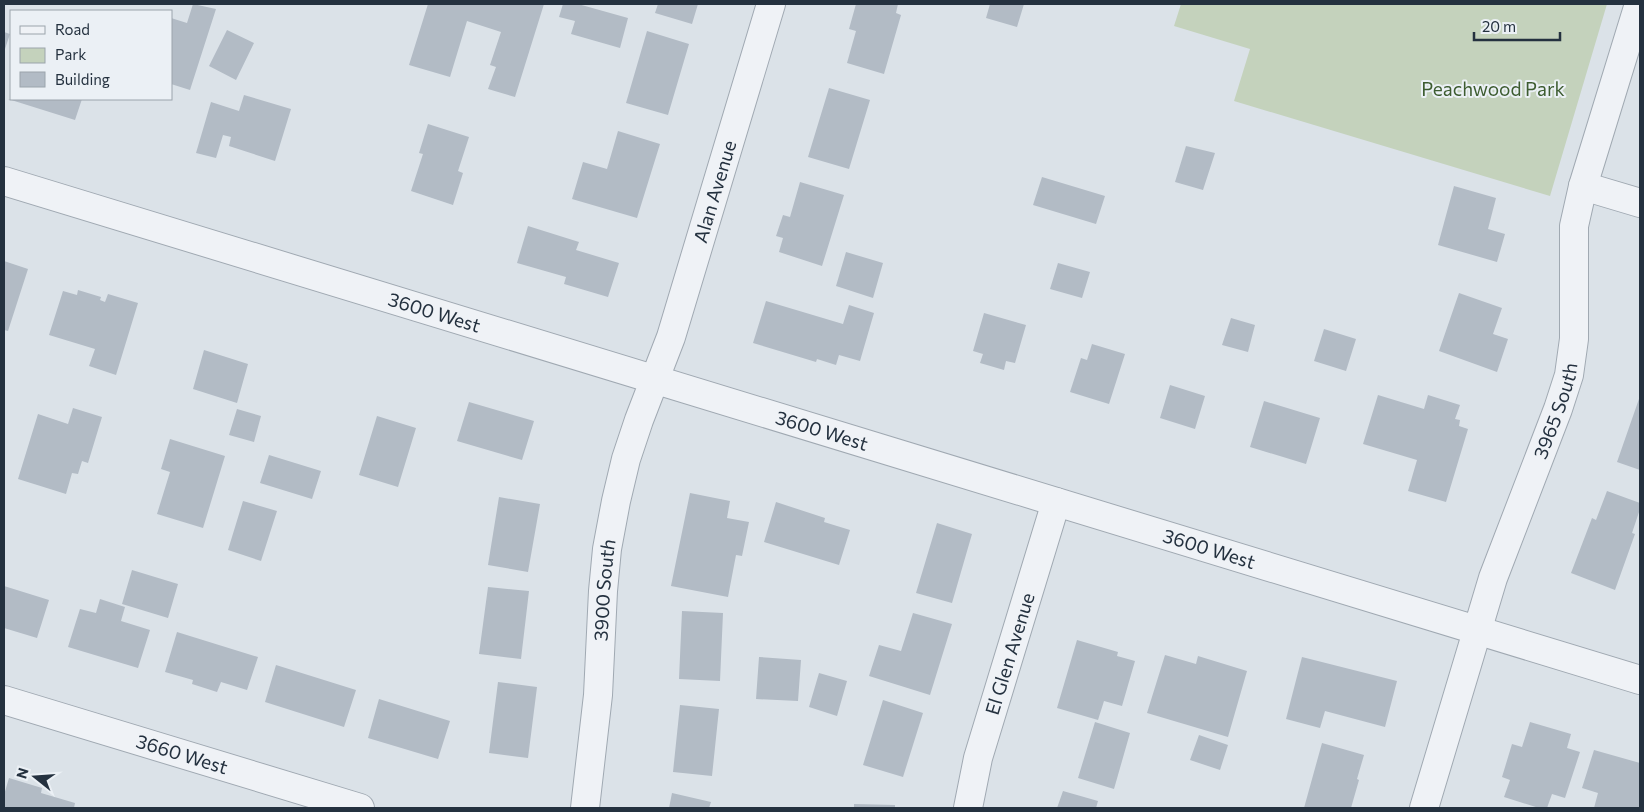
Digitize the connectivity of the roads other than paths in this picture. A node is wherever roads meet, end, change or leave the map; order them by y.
1 (771, 4) edge
2 (1639, 4) edge
3 (4, 181) edge
4 (1583, 186) junction
5 (1640, 204) edge
6 (654, 379) junction
7 (1056, 502) junction
8 (1478, 630) junction
9 (1640, 680) edge
10 (4, 700) edge
11 (360, 808) edge
12 (585, 808) edge
13 (968, 808) edge
14 (1424, 808) edge

1 - 6 street, Alan Avenue
2 - 4 street, 3965 South
3 - 6 street, 3600 West
4 - 5 street
4 - 8 street, 3965 South
6 - 7 street, 3600 West
6 - 12 street, 3900 South
7 - 8 street, 3600 West
7 - 13 street, El Glen Avenue
8 - 9 street, 3600 West
8 - 14 street, 3965 South
10 - 11 street, 3660 West

